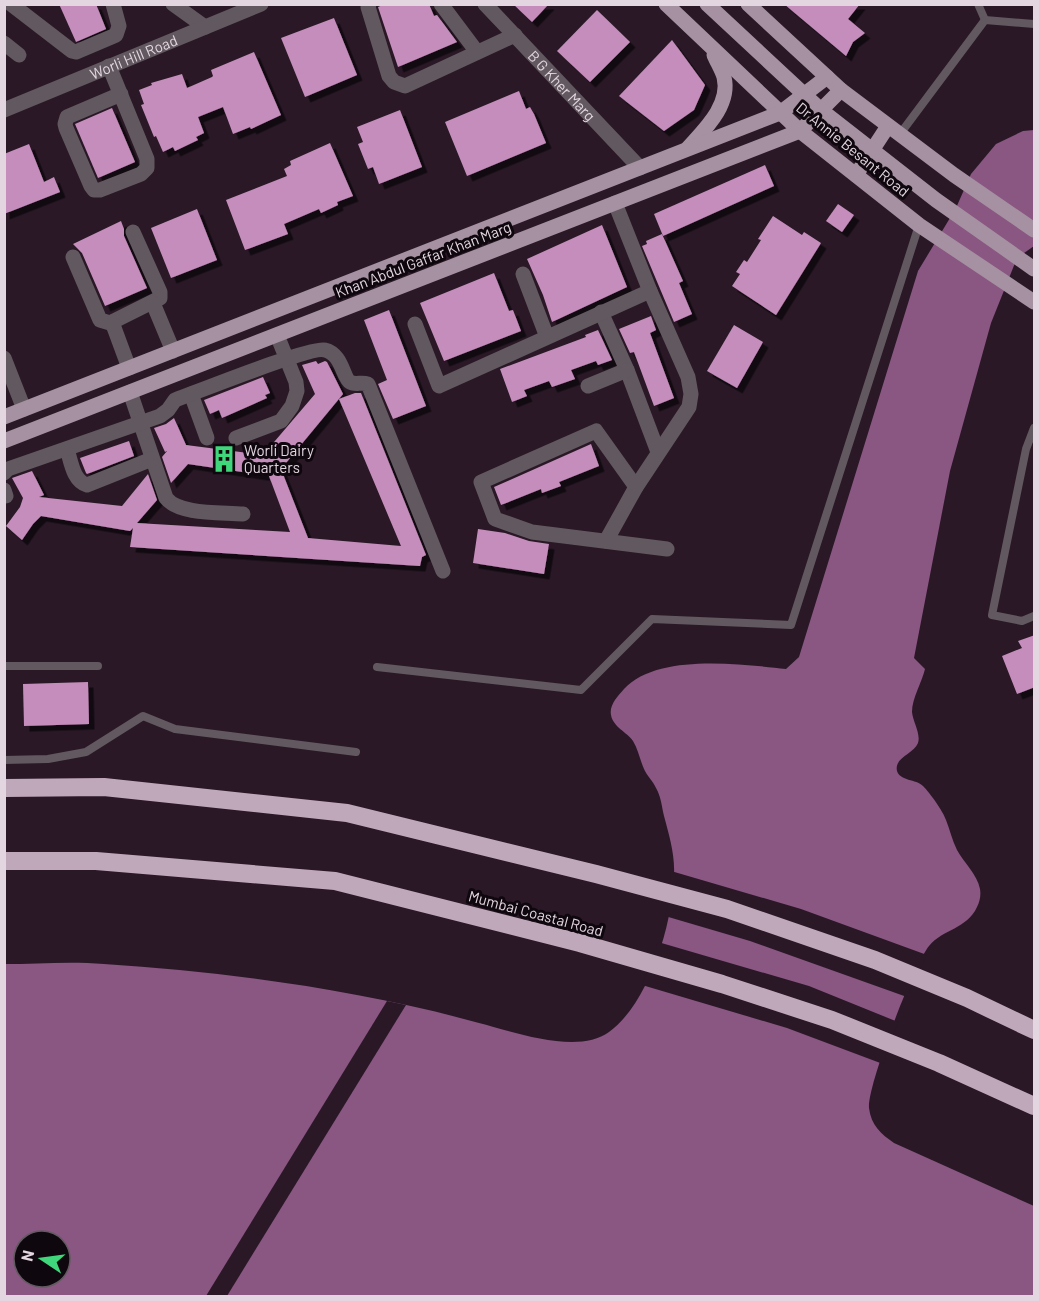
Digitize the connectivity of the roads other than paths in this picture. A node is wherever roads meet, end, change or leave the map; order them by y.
1 (11, 4) edge
2 (112, 4) edge
3 (173, 4) edge
4 (261, 4) edge
5 (369, 4) edge
6 (441, 4) edge
7 (485, 4) edge
8 (666, 4) edge
9 (707, 4) edge
10 (748, 4) edge
11 (978, 4) edge
12 (985, 20) junction
13 (1035, 24) edge
14 (205, 27) junction
15 (514, 35) junction
16 (4, 43) edge
17 (712, 48) junction
18 (76, 52) junction
19 (477, 52) junction
20 (20, 55) dead end
21 (109, 66) junction
22 (86, 76) junction
23 (827, 77) junction
24 (841, 90) junction
25 (121, 94) junction
26 (4, 110) edge
27 (780, 113) junction
28 (894, 130) junction
29 (800, 131) junction
30 (686, 150) junction
31 (640, 168) junction
32 (856, 175) junction
33 (615, 203) junction
34 (919, 225) junction
35 (1035, 230) edge
36 (133, 232) dead end
37 (73, 257) dead end
38 (1035, 269) edge
39 (523, 274) dead end
40 (650, 291) junction
41 (1035, 302) edge
42 (153, 303) junction
43 (601, 312) junction
44 (112, 322) junction
45 (415, 324) dead end
46 (277, 335) junction
47 (547, 337) junction
48 (173, 351) junction
49 (4, 358) edge
50 (286, 359) junction
51 (129, 368) junction
52 (627, 370) junction
53 (588, 386) dead end
54 (130, 392) junction
55 (190, 394) junction
56 (24, 409) junction
57 (4, 417) edge
58 (140, 423) junction
59 (1035, 428) edge
60 (207, 438) dead end
61 (236, 438) dead end
62 (4, 441) edge
63 (67, 449) junction
64 (658, 452) junction
65 (152, 459) junction
66 (4, 472) edge
67 (636, 487) junction
68 (243, 514) dead end
69 (606, 541) junction
70 (667, 549) dead end
71 (443, 571) dead end
72 (1035, 616) edge
73 (4, 666) edge
74 (98, 666) dead end
75 (377, 667) dead end
76 (356, 752) dead end
77 (4, 760) edge
78 (4, 788) edge
79 (4, 861) edge
80 (1035, 1030) edge
81 (1035, 1106) edge

1 - 18 street
2 - 18 street
3 - 14 street
4 - 14 street, Worli Hill Road
5 - 19 street
6 - 19 street
7 - 15 street, B G Kher Marg
8 - 17 main road, Dr Annie Besant Road
9 - 38 main road, Dr Annie Besant Road, bridge
10 - 23 main road
11 - 12 lane
12 - 13 lane
12 - 28 lane
14 - 21 street, Worli Hill Road
15 - 19 street
15 - 31 street, B G Kher Marg
16 - 20 street
17 - 27 main road, Dr Annie Besant Road
17 - 30 main road
18 - 22 street
21 - 22 street, Worli Hill Road
21 - 25 street
22 - 26 street, Worli Hill Road
23 - 24 main road
23 - 27 main road, Khan Abdul Gaffar Khan Marg
24 - 28 main road
24 - 29 main road, Khan Abdul Gaffar Khan Marg
25 - 25 street
27 - 29 main road, Dr Annie Besant Road
27 - 30 main road, Khan Abdul Gaffar Khan Marg
28 - 32 main road
28 - 35 main road
29 - 32 main road, Dr Annie Besant Road
29 - 33 main road, Khan Abdul Gaffar Khan Marg
30 - 31 main road, Khan Abdul Gaffar Khan Marg
31 - 48 main road, Khan Abdul Gaffar Khan Marg
32 - 34 main road, Dr Annie Besant Road
33 - 40 street
33 - 46 main road, Khan Abdul Gaffar Khan Marg
34 - 41 main road, Dr Annie Besant Road
34 - 75 lane
36 - 42 street
37 - 44 street
39 - 47 street
40 - 43 street
40 - 64 street
42 - 44 street
42 - 48 street
43 - 47 street
43 - 52 street
44 - 51 street
45 - 47 street
46 - 50 street
46 - 54 main road, Khan Abdul Gaffar Khan Marg
48 - 51 main road, Khan Abdul Gaffar Khan Marg
49 - 56 street
50 - 55 street
50 - 61 street
50 - 71 street
51 - 56 main road, Khan Abdul Gaffar Khan Marg
52 - 53 street
52 - 64 street
54 - 58 street
54 - 62 main road, Khan Abdul Gaffar Khan Marg
55 - 58 street
55 - 60 street
56 - 57 main road, Khan Abdul Gaffar Khan Marg
58 - 63 street
58 - 65 street
59 - 72 lane
63 - 65 street
63 - 66 street
64 - 67 street
65 - 68 street
67 - 69 street
67 - 69 street
69 - 70 street
73 - 74 lane
76 - 77 lane
78 - 80 highway
79 - 81 highway, Mumbai Coastal Road

